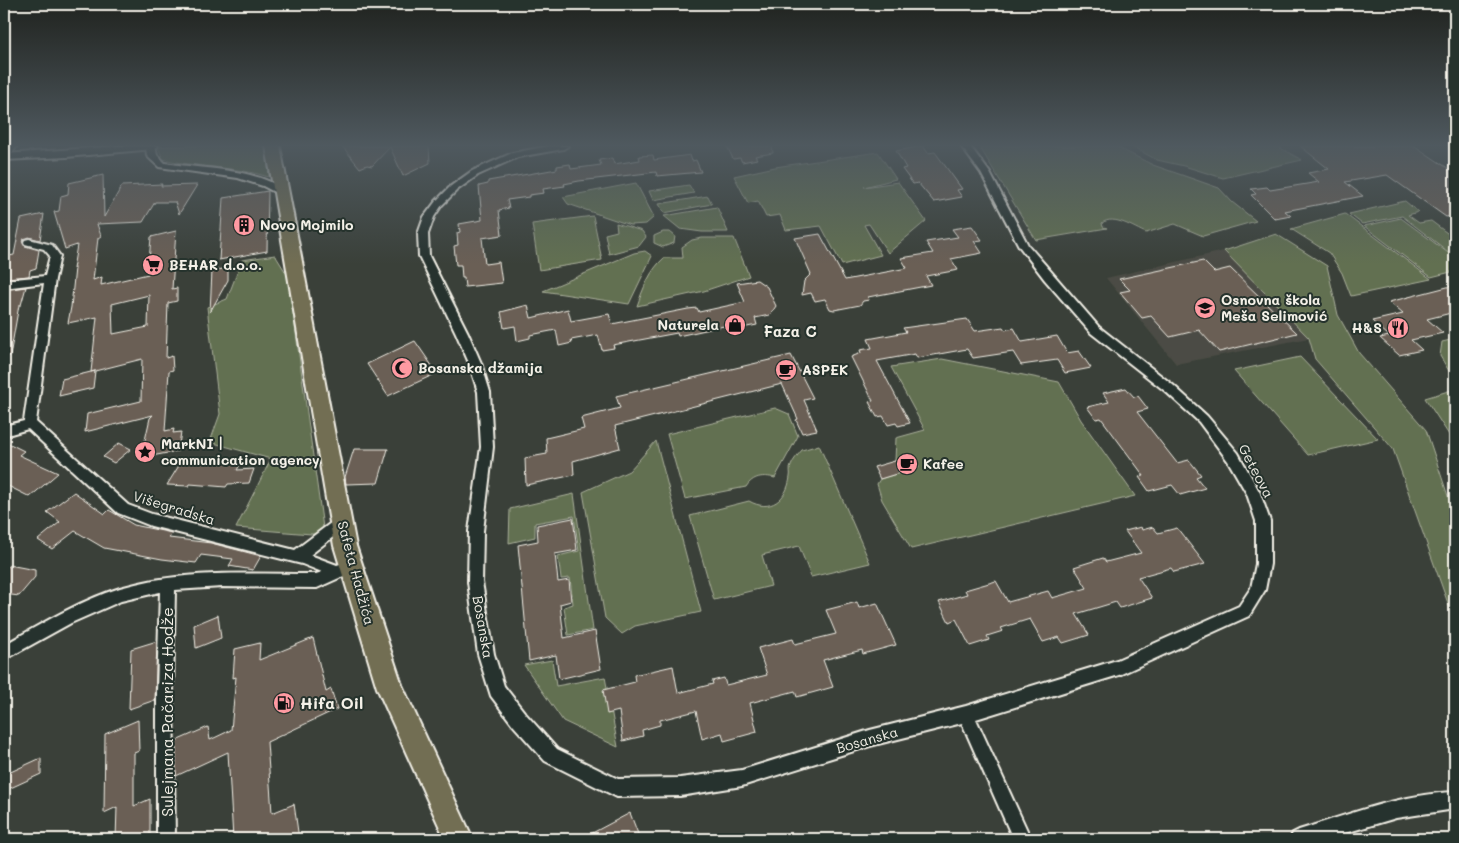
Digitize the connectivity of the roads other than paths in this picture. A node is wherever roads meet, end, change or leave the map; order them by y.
1 (269, 185) edge
2 (279, 185) edge
3 (458, 185) edge
4 (991, 185) edge
5 (280, 192) junction
6 (29, 242) dead end
7 (50, 279) junction
8 (4, 284) edge
9 (30, 424) junction
10 (4, 431) edge
11 (342, 523) junction
12 (297, 557) junction
13 (345, 569) junction
14 (168, 584) junction
15 (4, 654) edge
16 (966, 714) junction
17 (1455, 800) edge
18 (166, 839) edge
19 (459, 839) edge
20 (1022, 839) edge
21 (1299, 839) edge

1 - 5 street
2 - 5 main road, Safeta Hadžića
3 - 16 street, Bosanska
4 - 16 street, Geteova
5 - 11 main road, Safeta Hadžića
6 - 7 street
7 - 8 street
7 - 9 street
9 - 10 street
9 - 12 street, Višegradska
11 - 12 street
11 - 13 main road, Safeta Hadžića
12 - 13 street, Višegradska
13 - 14 street, Sulejmana Pačariza Hodže
13 - 19 main road, Safeta Hadžića
14 - 15 street, Sulejmana Pačariza Hodže
14 - 18 street, Sulejmana Pačariza Hodže
16 - 20 street
17 - 21 street

